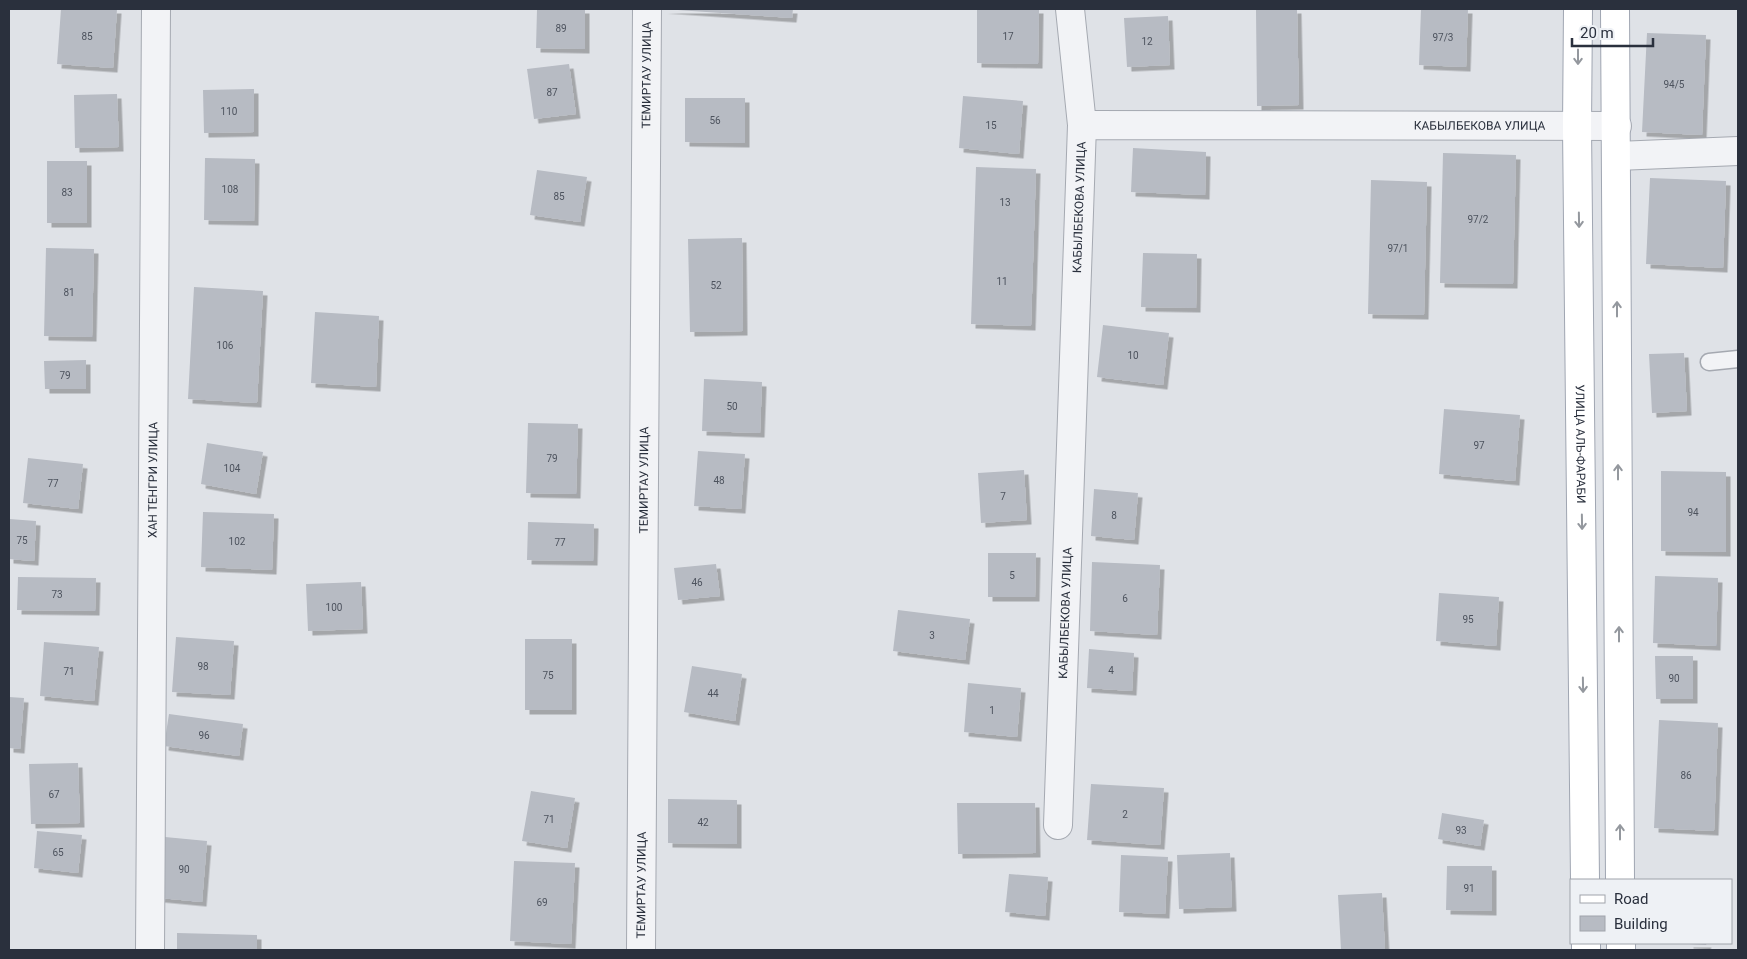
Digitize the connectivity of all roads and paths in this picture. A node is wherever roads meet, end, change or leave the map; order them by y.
1 (156, 9) edge
2 (647, 9) edge
3 (1070, 9) edge
4 (1578, 9) edge
5 (1615, 9) edge
6 (1082, 125) junction
7 (1577, 126) junction
8 (1617, 126) junction
9 (1738, 151) edge
10 (1617, 156) junction
11 (1738, 358) edge
12 (1709, 362) dead end
13 (1058, 825) dead end
14 (1585, 879) edge
15 (1620, 879) edge
16 (150, 950) edge
17 (641, 950) edge

1 - 16 street, ХАН ТЕНГРИ УЛИЦА
2 - 17 street, ТЕМИРТАУ УЛИЦА
3 - 6 street
4 -> 7 main road, УЛИЦА АЛЬ-ФАРАБИ
5 - 8 main road
6 - 7 street, КАБЫЛБЕКОВА УЛИЦА
6 - 13 street, КАБЫЛБЕКОВА УЛИЦА
7 - 8 street, КАБЫЛБЕКОВА УЛИЦА
7 -> 14 main road, УЛИЦА АЛЬ-ФАРАБИ
8 - 10 main road
9 - 10 street
15 -> 10 main road
11 - 12 lane

